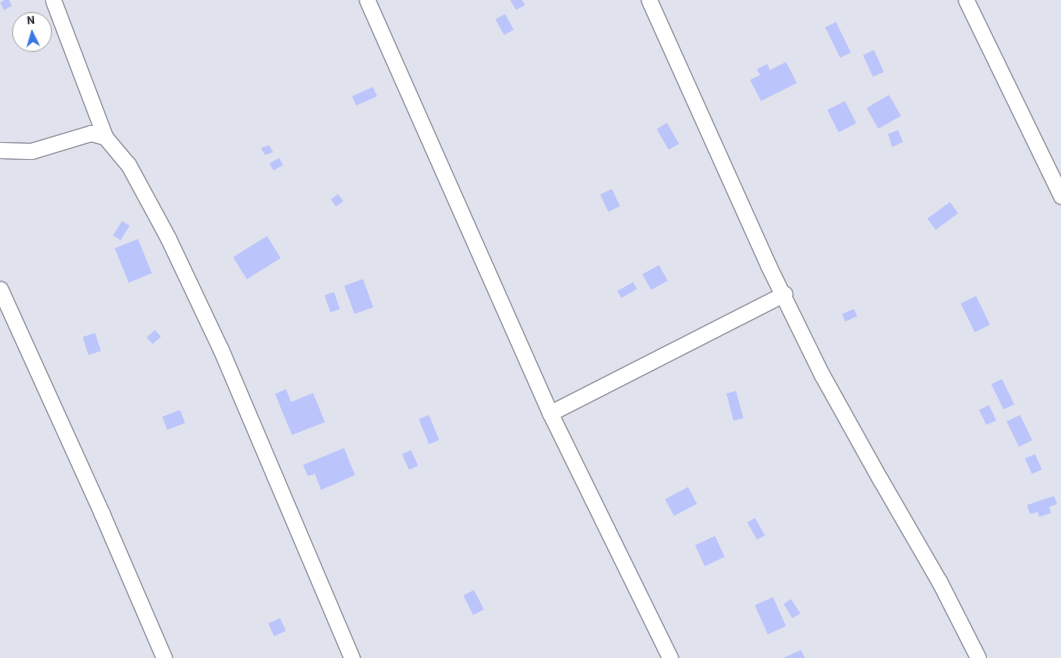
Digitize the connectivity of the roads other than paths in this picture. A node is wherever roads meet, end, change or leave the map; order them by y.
1 (53, 0) edge
2 (367, 0) edge
3 (649, 0) edge
4 (966, 0) edge
5 (105, 137) junction
6 (0, 150) edge
7 (1061, 196) edge
8 (0, 289) edge
9 (784, 294) junction
10 (550, 413) junction
11 (164, 658) edge
12 (352, 658) edge
13 (670, 658) edge
14 (978, 658) edge

1 - 5 street
2 - 10 street
3 - 9 street
4 - 7 street
5 - 6 street
5 - 12 street
8 - 11 street
9 - 10 street
9 - 14 street
10 - 13 street

